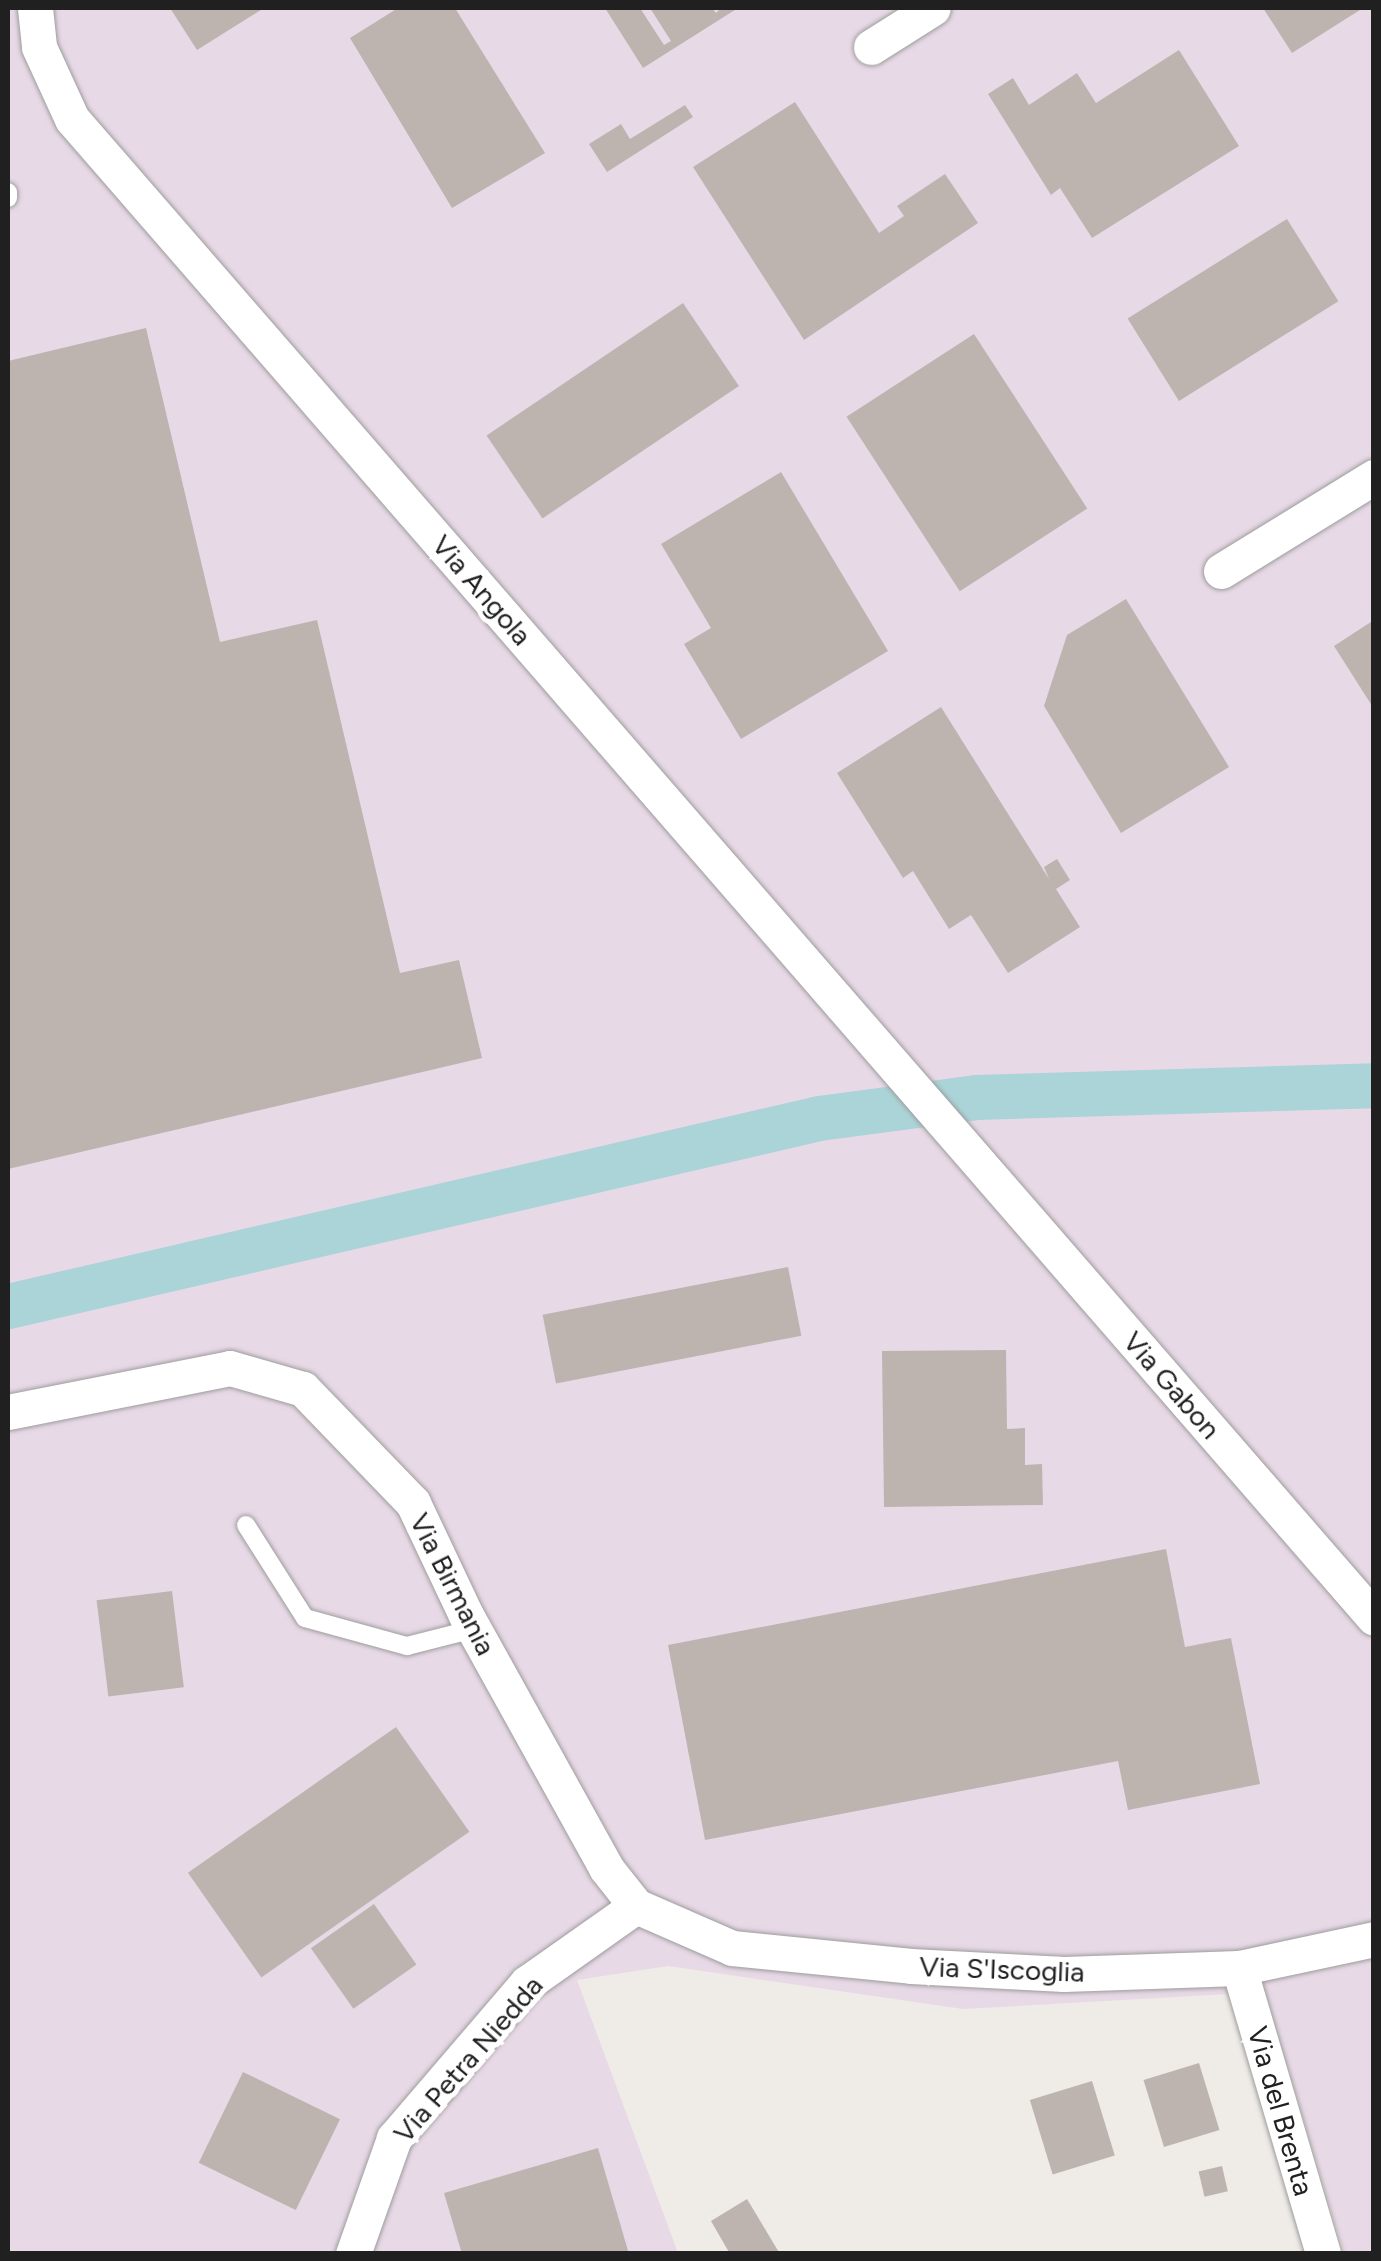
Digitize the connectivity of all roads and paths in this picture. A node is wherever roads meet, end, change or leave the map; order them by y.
1 (35, 8) edge
2 (933, 8) edge
3 (871, 46) dead end
4 (1374, 477) edge
5 (1221, 571) dead end
6 (971, 1151) joint
7 (8, 1412) edge
8 (246, 1525) dead end
9 (1374, 1618) edge
10 (474, 1630) junction
11 (636, 1906) junction
12 (1374, 1940) edge
13 (1239, 1968) junction
14 (353, 2254) edge
15 (1323, 2254) edge

1 - 6 street, Via Angola
2 - 3 street
4 - 5 street
6 - 9 street, Via Gabon
7 - 10 street, Via Birmania
8 - 10 lane
10 - 11 street, Via Birmania
11 - 13 street, Via S'Iscoglia
11 - 14 street, Via Petra Niedda
12 - 13 street, Via S'Iscoglia
13 - 15 street, Via del Brenta

